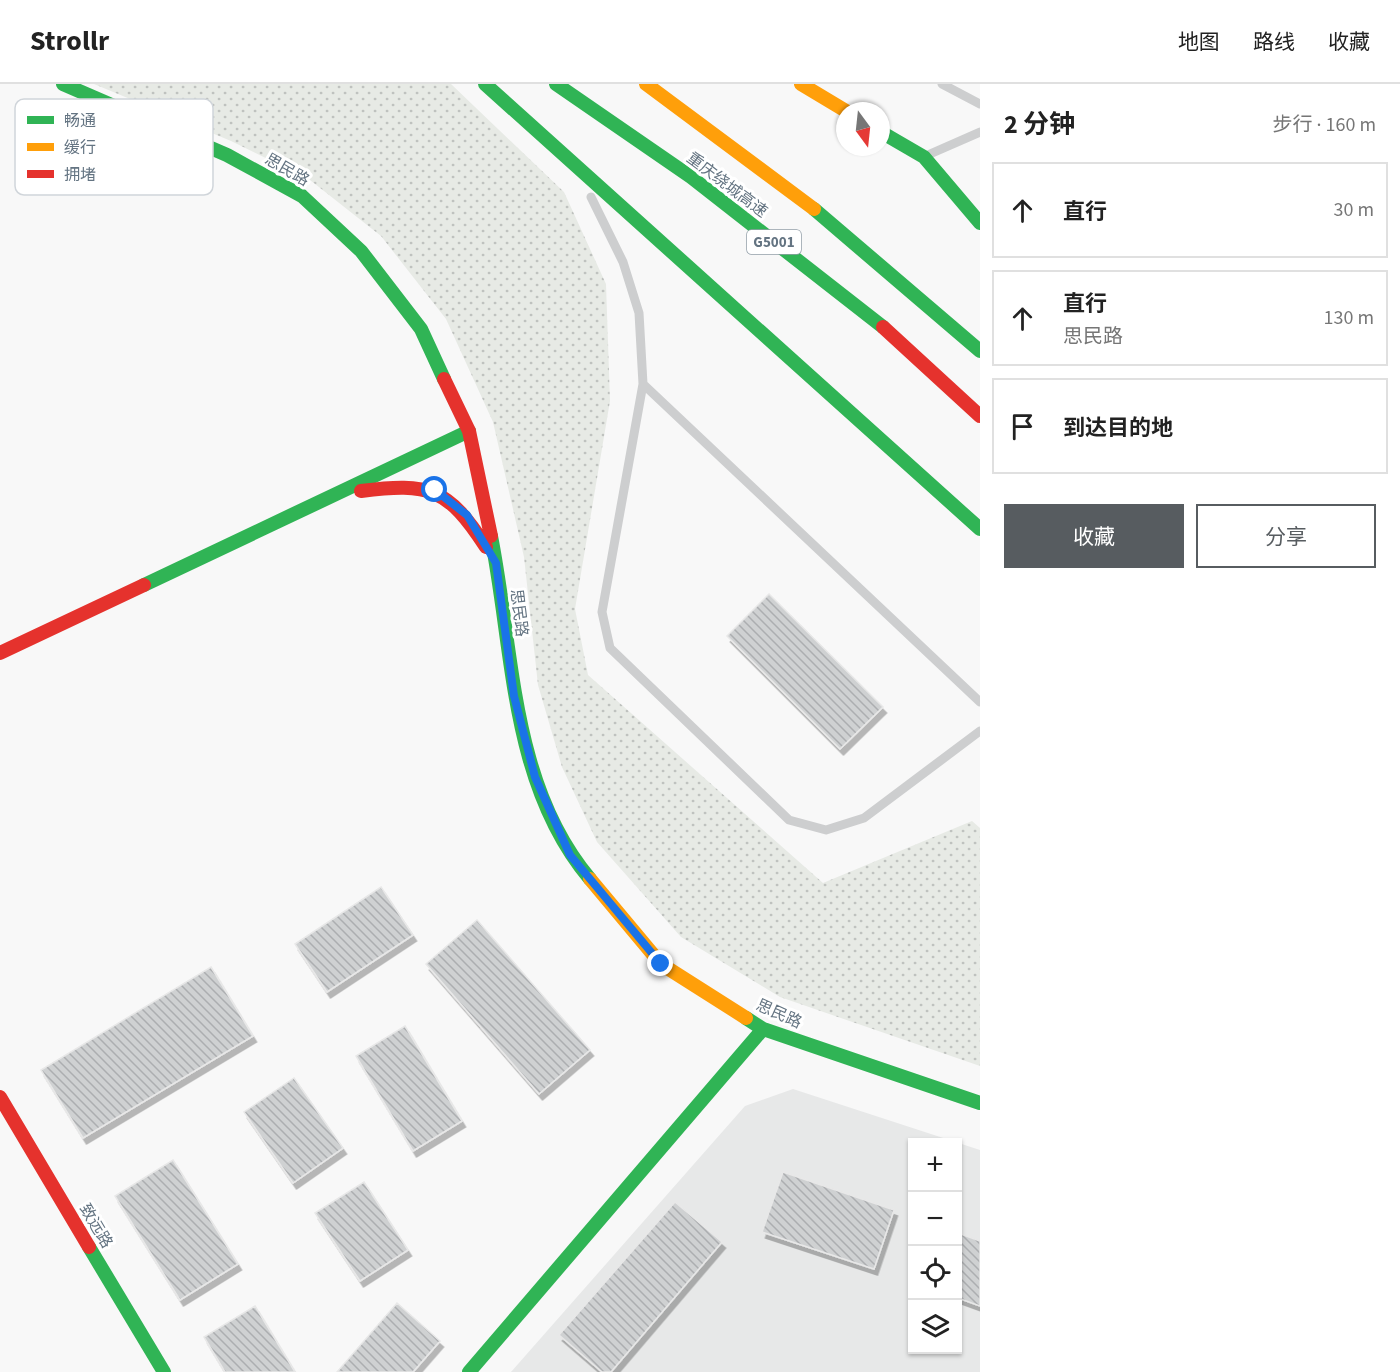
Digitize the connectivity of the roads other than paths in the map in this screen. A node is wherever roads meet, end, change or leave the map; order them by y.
1 (63, 84) edge
2 (485, 84) edge
3 (556, 84) edge
4 (646, 84) edge
5 (801, 84) edge
6 (942, 84) edge
7 (98, 99) edge
8 (980, 104) edge
9 (836, 105) edge
10 (980, 132) edge
11 (890, 137) edge
12 (213, 149) edge
13 (924, 157) junction
14 (576, 167) junction
15 (980, 223) edge
16 (980, 351) edge
17 (643, 384) junction
18 (980, 416) edge
19 (468, 431) junction
20 (334, 495) junction
21 (980, 529) edge
22 (496, 563) junction
23 (0, 653) edge
24 (980, 702) edge
25 (980, 731) edge
26 (763, 1029) junction
27 (0, 1097) edge
28 (980, 1103) edge
29 (165, 1372) edge
30 (470, 1372) edge

1 - 7 main road, 思民路
2 - 14 main road
3 - 18 main road, 重庆绕城高速 / G5001
4 - 16 main road, 重庆绕城高速 / G5001
5 - 9 main road
6 - 8 lane
10 - 13 lane
11 - 13 main road
12 - 19 main road, 思民路
13 - 15 main road
14 - 17 lane
14 - 21 main road
17 - 24 lane
17 - 25 lane
19 - 20 main road
19 - 22 main road, 思民路
20 - 22 main road
20 - 23 main road
22 - 26 main road, 思民路
26 - 28 main road, 思民路
26 - 30 main road
27 - 29 main road, 致远路

